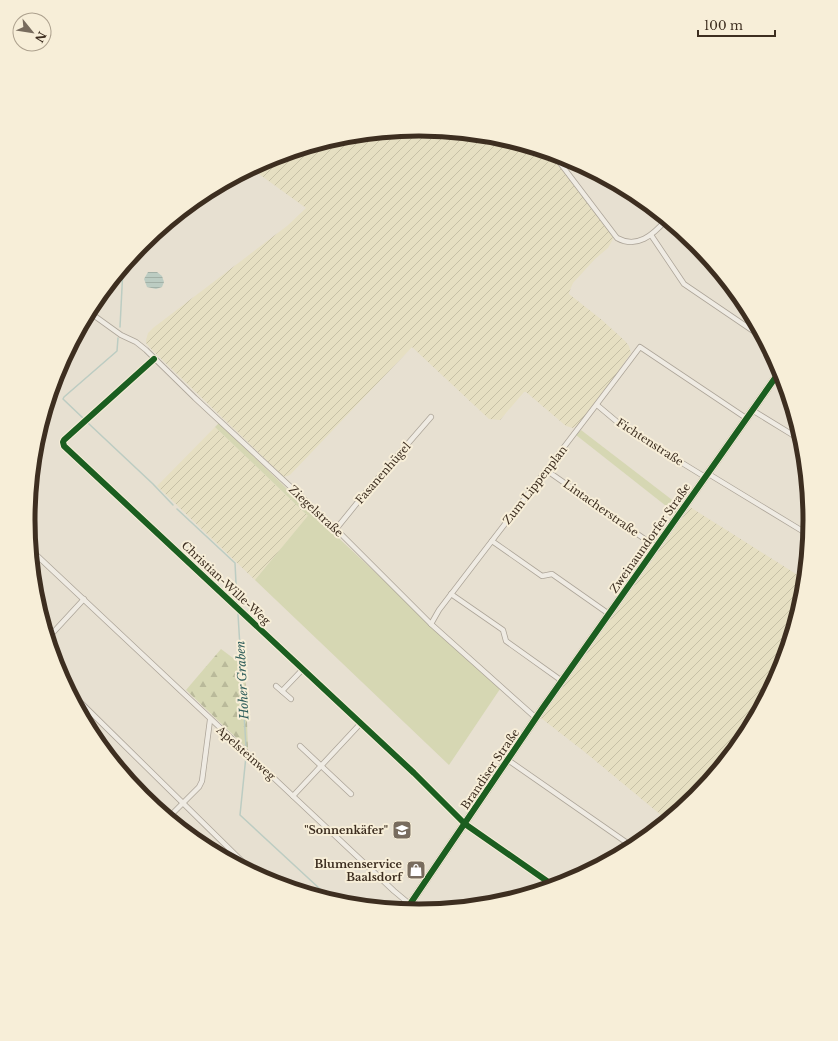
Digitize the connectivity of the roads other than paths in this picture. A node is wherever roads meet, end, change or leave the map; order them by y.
1 (561, 164) edge
2 (662, 224) edge
3 (650, 235) junction
4 (94, 316) edge
5 (754, 331) edge
6 (154, 358) junction
7 (775, 377) edge
8 (598, 405) junction
9 (752, 410) junction
10 (431, 417) dead end
11 (746, 418) junction
12 (793, 435) edge
13 (546, 470) junction
14 (706, 475) junction
15 (336, 529) junction
16 (803, 531) edge
17 (492, 541) junction
18 (656, 547) junction
19 (37, 555) edge
20 (451, 594) junction
21 (84, 599) junction
22 (609, 614) junction
23 (431, 624) junction
24 (52, 634) edge
25 (302, 669) junction
26 (562, 681) junction
27 (276, 686) dead end
28 (282, 691) junction
29 (291, 699) dead end
30 (82, 704) edge
31 (536, 718) junction
32 (210, 720) junction
33 (361, 723) junction
34 (300, 746) dead end
35 (508, 760) junction
36 (322, 765) junction
37 (351, 794) dead end
38 (293, 796) junction
39 (183, 803) junction
40 (172, 814) edge
41 (465, 824) junction
42 (627, 843) edge
43 (242, 861) edge
44 (548, 882) edge
45 (404, 904) edge
46 (411, 904) edge

1 - 3 street
2 - 3 street
3 - 5 street
4 - 6 street, Ziegelstraße
6 - 15 street, Ziegelstraße
6 - 25 street, Christian-Wille-Weg
7 - 9 street, Zweinaundorfer Straße
8 - 11 street, Zum Lippenplan
8 - 13 street, Zum Lippenplan
8 - 14 street, Fichtenstraße
9 - 11 street, Zweinaundorfer Straße
9 - 12 street
10 - 15 street, Fasanenhügel
11 - 14 street, Zweinaundorfer Straße
13 - 17 street, Zum Lippenplan
13 - 18 street, Lintacherstraße
14 - 16 street, Fichtenstraße
14 - 18 street, Zweinaundorfer Straße
15 - 23 street, Ziegelstraße
17 - 20 street, Zum Lippenplan
17 - 22 street
18 - 22 street, Zweinaundorfer Straße
19 - 21 street, Apelsteinweg
20 - 23 street, Zum Lippenplan
20 - 26 street
21 - 24 street
21 - 32 street, Apelsteinweg
22 - 26 street, Zweinaundorfer Straße
23 - 31 street, Ziegelstraße
25 - 28 street
25 - 33 street, Christian-Wille-Weg
26 - 31 street, Zweinaundorfer Straße
27 - 28 street
28 - 29 street
30 - 39 street
31 - 35 street, Brandiser Straße
32 - 38 street, Apelsteinweg
32 - 39 street
33 - 36 street
33 - 41 street, Christian-Wille-Weg
34 - 36 street
35 - 41 street, Brandiser Straße
35 - 42 street
36 - 37 street
36 - 38 street
38 - 45 street, Apelsteinweg
39 - 40 street
39 - 43 street
41 - 44 street, Christian-Wille-Weg
41 - 46 street, Brandiser Straße

